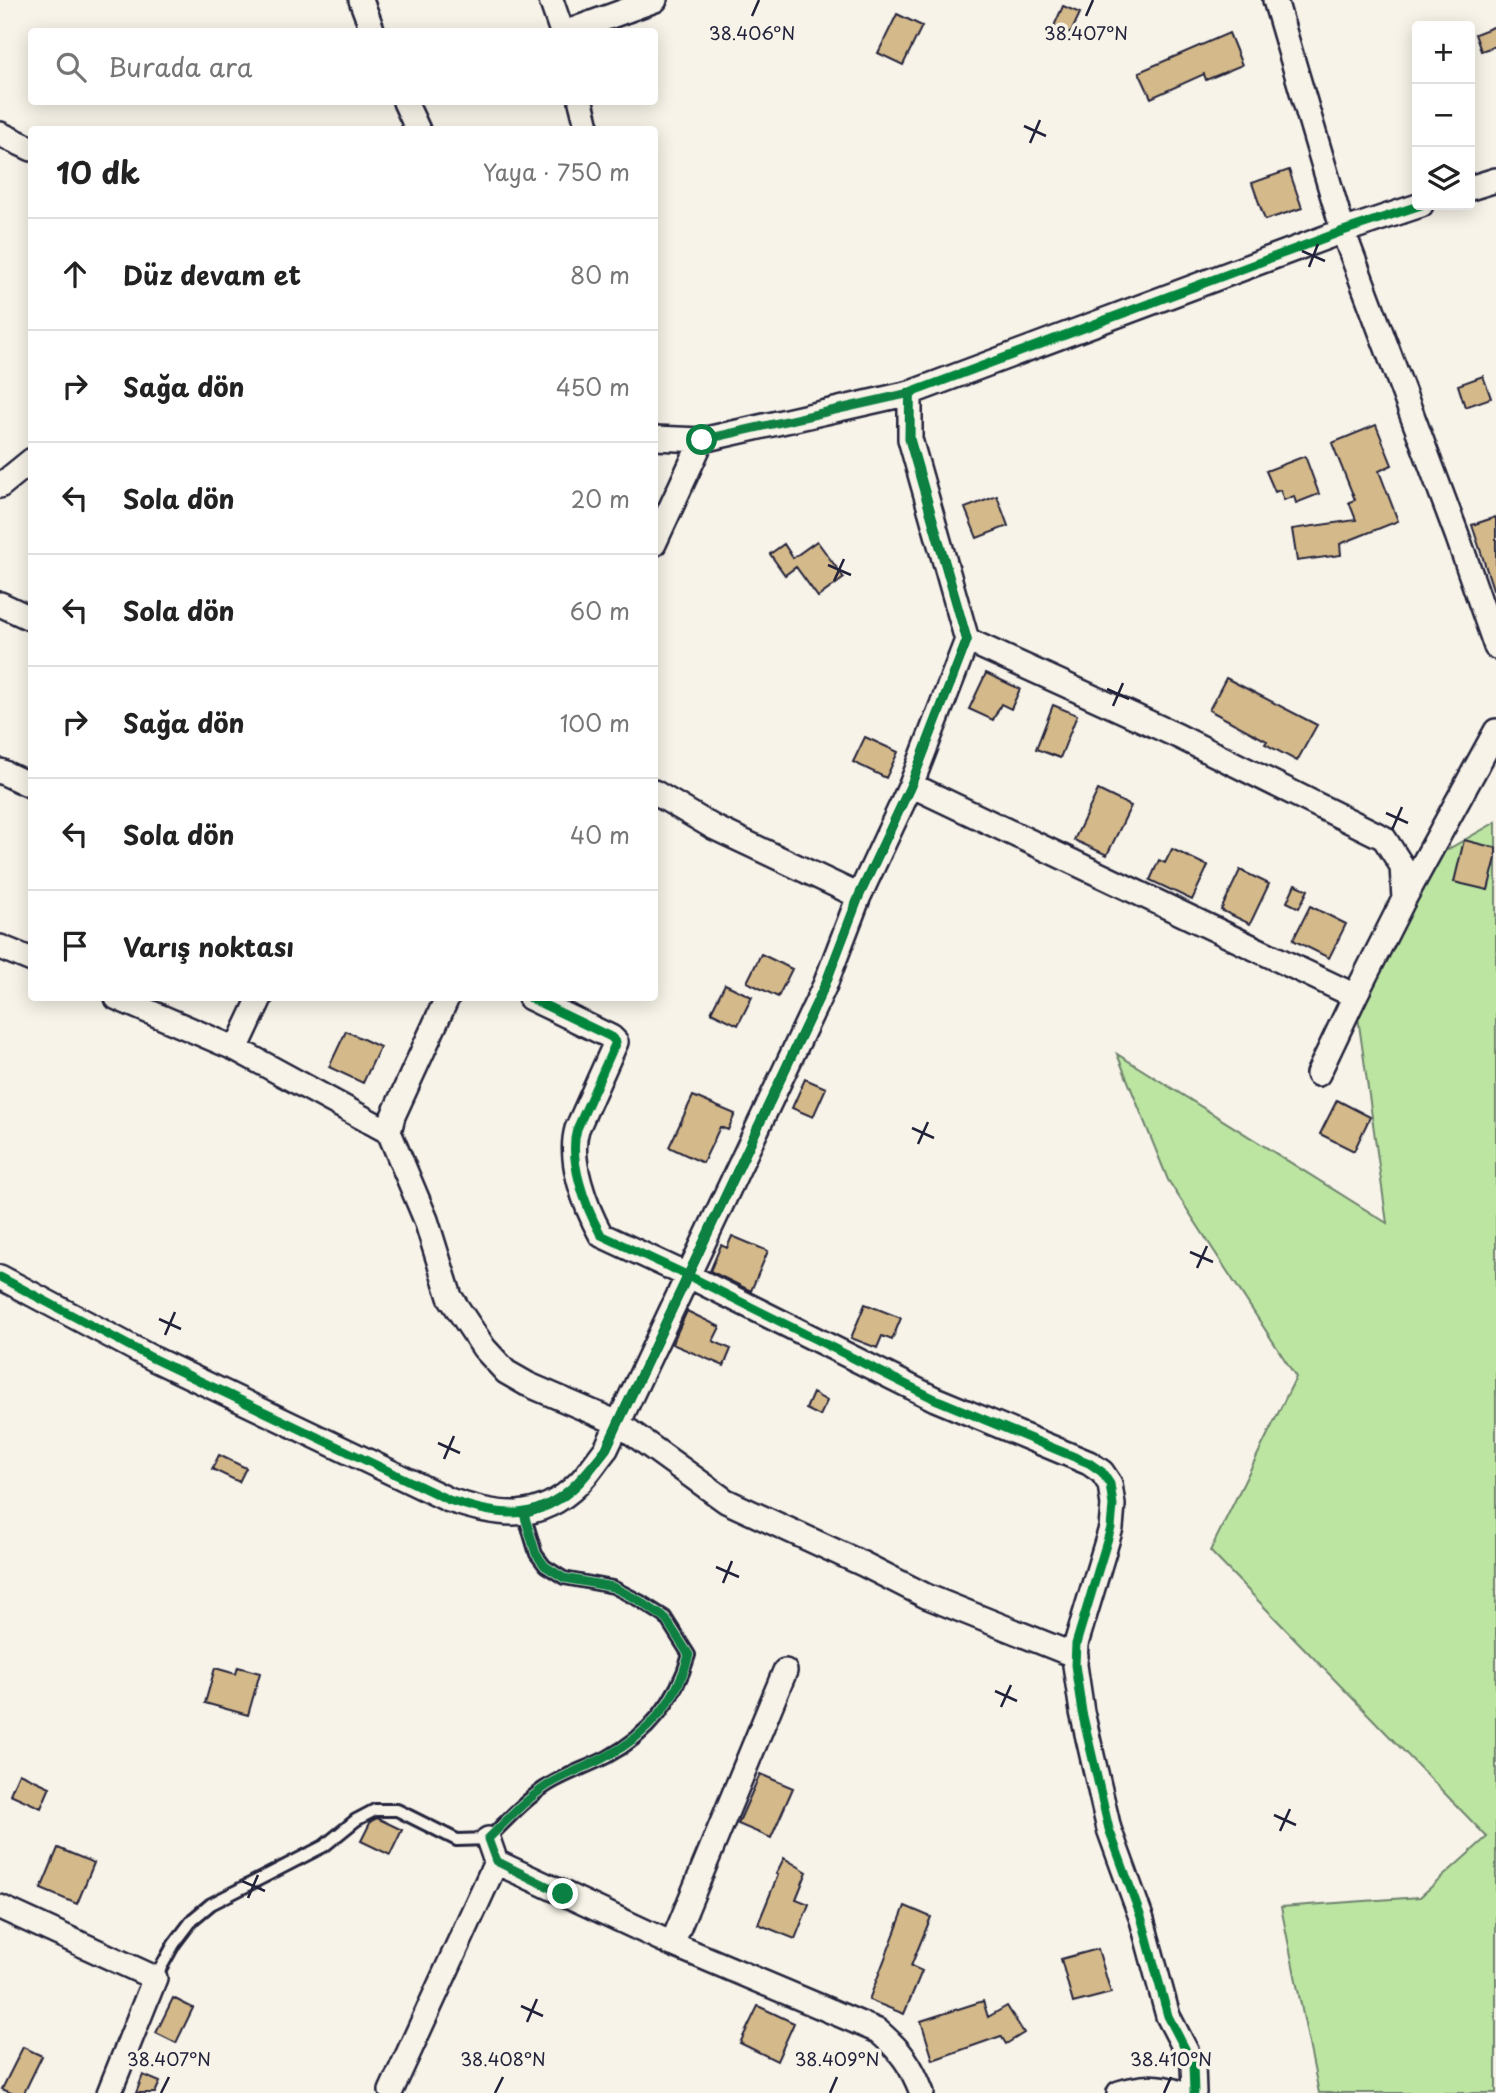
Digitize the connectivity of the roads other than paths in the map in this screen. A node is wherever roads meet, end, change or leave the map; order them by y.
1 (361, 0) edge
2 (551, 0) edge
3 (655, 0) edge
4 (1275, 0) edge
5 (372, 28) edge
6 (563, 28) edge
7 (576, 28) edge
8 (406, 105) edge
9 (581, 105) edge
10 (416, 126) edge
11 (587, 126) edge
12 (0, 134) edge
13 (28, 147) edge
14 (1496, 180) edge
15 (1475, 186) edge
16 (1412, 208) edge
17 (1343, 231) junction
18 (910, 393) junction
19 (658, 438) edge
20 (702, 440) junction
21 (28, 470) edge
22 (0, 486) edge
23 (658, 535) edge
24 (0, 604) edge
25 (28, 617) edge
26 (967, 640) junction
27 (1496, 647) edge
28 (1496, 731) edge
29 (0, 771) edge
30 (28, 784) edge
31 (911, 785) junction
32 (658, 794) edge
33 (859, 896) junction
34 (1404, 899) junction
35 (0, 947) edge
36 (28, 958) edge
37 (1354, 996) junction
38 (124, 1001) edge
39 (259, 1001) edge
40 (446, 1001) edge
41 (536, 1001) edge
42 (236, 1049) junction
43 (1318, 1074) dead end
44 (389, 1132) junction
45 (689, 1276) junction
46 (0, 1277) edge
47 (618, 1423) junction
48 (524, 1514) junction
49 (1076, 1656) junction
50 (785, 1671) dead end
51 (488, 1839) junction
52 (496, 1861) junction
53 (0, 1907) edge
54 (672, 1944) junction
55 (155, 1978) junction
56 (392, 2092) edge
57 (109, 2093) edge
58 (922, 2093) edge
59 (1119, 2093) edge
60 (1180, 2093) edge
61 (1194, 2093) edge

1 - 5 street
2 - 6 street
3 - 7 street
4 - 17 street
8 - 10 street
9 - 11 street
12 - 13 street
14 - 15 street
16 - 17 street
17 - 18 street
17 - 27 street
18 - 20 street
18 - 26 street
19 - 20 street
20 - 23 street
21 - 22 street
24 - 25 street
26 - 31 street
26 - 34 street
28 - 34 street
29 - 30 street
31 - 33 street
31 - 37 street
32 - 33 street
33 - 45 street
34 - 37 street
35 - 36 street
37 - 43 street
38 - 42 street
39 - 42 street
40 - 44 street
41 - 45 street
42 - 44 street
44 - 47 street
45 - 47 street
45 - 49 street
46 - 48 street
47 - 48 street
47 - 49 street
48 - 51 lane
49 - 61 street
50 - 54 street
51 - 52 street
51 - 55 lane
52 - 54 street
52 - 56 street
53 - 55 street
54 - 58 street
55 - 57 street
59 - 60 street

